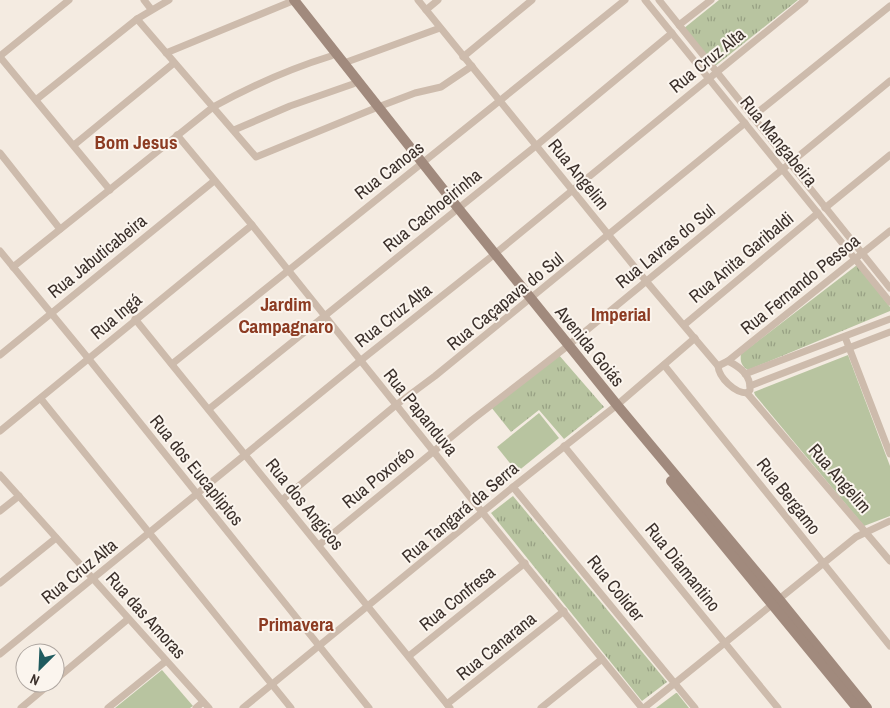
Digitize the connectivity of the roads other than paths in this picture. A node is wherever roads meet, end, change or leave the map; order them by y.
1 (70, 0) edge
2 (144, 0) edge
3 (168, 0) edge
4 (291, 0) edge
5 (418, 0) edge
6 (438, 0) edge
7 (532, 0) edge
8 (625, 0) edge
9 (645, 0) edge
10 (659, 0) edge
11 (711, 0) edge
12 (805, 0) edge
13 (890, 6) edge
14 (151, 9) junction
15 (426, 10) junction
16 (137, 19) junction
17 (679, 26) junction
18 (440, 28) junction
19 (672, 33) junction
20 (166, 53) junction
21 (0, 56) edge
22 (330, 56) junction
23 (464, 57) junction
24 (174, 63) junction
25 (344, 63) junction
26 (472, 66) junction
27 (716, 72) junction
28 (709, 78) junction
29 (890, 81) edge
30 (353, 84) junction
31 (37, 99) junction
32 (501, 101) junction
33 (213, 107) junction
34 (375, 108) junction
35 (752, 117) junction
36 (745, 123) junction
37 (234, 130) junction
38 (177, 135) junction
39 (74, 145) junction
40 (537, 145) junction
41 (0, 153) edge
42 (890, 155) edge
43 (790, 163) junction
44 (420, 165) junction
45 (783, 169) junction
46 (214, 181) junction
47 (573, 189) junction
48 (110, 190) junction
49 (825, 208) junction
50 (456, 210) junction
51 (818, 213) junction
52 (252, 225) junction
53 (60, 229) junction
54 (890, 231) edge
55 (609, 235) junction
56 (0, 251) edge
57 (862, 253) junction
58 (493, 256) junction
59 (855, 259) junction
60 (13, 267) junction
61 (288, 270) junction
62 (646, 280) junction
63 (890, 288) edge
64 (528, 300) junction
65 (890, 302) edge
66 (51, 313) junction
67 (325, 316) junction
68 (135, 319) junction
69 (890, 319) edge
70 (684, 325) junction
71 (890, 332) edge
72 (845, 336) junction
73 (695, 338) junction
74 (567, 346) junction
75 (849, 348) junction
76 (1, 352) edge
77 (88, 358) junction
78 (360, 361) junction
79 (728, 361) junction
80 (172, 364) junction
81 (664, 364) junction
82 (718, 366) junction
83 (746, 374) junction
84 (749, 390) junction
85 (41, 399) junction
86 (396, 406) junction
87 (614, 407) junction
88 (209, 409) junction
89 (0, 431) edge
90 (564, 446) junction
91 (434, 452) junction
92 (890, 454) edge
93 (246, 455) junction
94 (0, 476) edge
95 (513, 487) junction
96 (197, 494) junction
97 (18, 496) junction
98 (282, 500) junction
99 (0, 511) edge
100 (482, 512) junction
101 (890, 521) edge
102 (866, 531) junction
103 (149, 534) junction
104 (56, 538) junction
105 (319, 545) junction
106 (890, 561) edge
107 (822, 562) junction
108 (524, 563) junction
109 (93, 579) junction
110 (0, 583) edge
111 (775, 601) junction
112 (369, 607) junction
113 (564, 611) junction
114 (128, 619) junction
115 (725, 643) junction
116 (319, 646) junction
117 (890, 646) edge
118 (0, 654) edge
119 (409, 656) junction
120 (602, 659) junction
121 (166, 661) junction
122 (65, 672) edge
123 (272, 684) junction
124 (675, 684) junction
125 (39, 693) edge
126 (203, 702) junction
127 (448, 706) edge
128 (21, 708) edge
129 (108, 708) edge
130 (196, 708) edge
131 (209, 708) edge
132 (243, 708) edge
133 (291, 708) edge
134 (369, 708) edge
135 (541, 708) edge
136 (643, 708) edge
137 (695, 708) edge
138 (778, 708) edge
139 (857, 708) edge
140 (867, 708) edge

1 - 21 street
2 - 14 street
3 - 14 street
4 - 20 street
4 - 22 street, Avenida Goiás
4 - 25 street, Avenida Goiás
5 - 15 street, Rua Angelim
6 - 15 street
7 - 23 street
8 - 32 street, Rua Canoas
9 - 19 street, Rua Mangabeira
10 - 17 street, Rua Mangabeira
11 - 17 street
12 - 27 street, Rua Cruz Alta
13 - 35 street
14 - 16 street
15 - 18 street, Rua Angelim
16 - 20 street
16 - 31 street
17 - 27 street, Rua Mangabeira
18 - 23 street, Rua Angelim
18 - 25 street
19 - 28 street, Rua Mangabeira
19 - 40 street, Rua Cachoeirinha
20 - 24 street
21 - 31 street
22 - 30 street, Avenida Goiás
22 - 33 street
23 - 26 street, Rua Angelim
24 - 33 street
24 - 39 street
25 - 34 street, Avenida Goiás
26 - 32 street, Rua Angelim
26 - 34 street
27 - 28 street, Rua Cruz Alta
27 - 35 street, Rua Mangabeira
28 - 36 street, Rua Mangabeira
28 - 47 street, Rua Cruz Alta
29 - 43 street, Rua Lavras do Sul
30 - 34 street, Avenida Goiás
30 - 37 street
31 - 39 street
32 - 40 street, Rua Angelim
32 - 44 street, Rua Canoas
33 - 37 street
33 - 38 street
34 - 37 street
34 - 44 street, Avenida Goiás
35 - 43 street, Rua Mangabeira
36 - 45 street, Rua Mangabeira
36 - 55 street, Rua Caçapava do Sul
38 - 46 street, Rua Papanduva
38 - 48 street
39 - 48 street
40 - 47 street, Rua Angelim
40 - 50 street, Rua Cachoeirinha
41 - 53 street
42 - 49 street
43 - 45 street, Rua Lavras do Sul
43 - 49 street, Rua Mangabeira
44 - 50 street, Avenida Goiás
44 - 61 street, Rua Canoas
45 - 51 street, Rua Mangabeira
45 - 62 street, Rua Lavras do Sul
46 - 52 street, Rua Papanduva
46 - 66 street, Rua Jabuticabeira
47 - 55 street, Rua Angelim
47 - 58 street, Rua Cruz Alta
48 - 53 street
49 - 57 street, Rua Mangabeira
50 - 58 street, Avenida Goiás
50 - 67 street, Rua Cachoeirinha
51 - 59 street, Rua Mangabeira
51 - 70 street, Rua Anita Garibaldi
52 - 61 street, Rua Papanduva
52 - 68 street, Rua Ingá
53 - 60 street
54 - 57 street, Rua Fernando Pessoa
55 - 62 street, Rua Angelim
55 - 64 street, Rua Caçapava do Sul
56 - 60 street, Rua dos Eucapliptos
57 - 59 street, Rua Fernando Pessoa
57 - 63 street, Rua Mangabeira
58 - 64 street, Avenida Goiás
58 - 78 street, Rua Cruz Alta
59 - 65 street, Rua Mangabeira
59 - 79 street, Rua Fernando Pessoa
60 - 66 street, Rua dos Eucapliptos
61 - 67 street, Rua Papanduva
61 - 80 street, Rua Canoas
62 - 70 street, Rua Angelim
62 - 74 street, Rua Lavras do Sul
64 - 74 street, Avenida Goiás
64 - 86 street, Rua Caçapava do Sul
66 - 76 street, Rua Jabuticabeira
66 - 77 street, Rua dos Eucapliptos
67 - 78 street, Rua Papanduva
67 - 88 street, Rua Cachoeirinha
68 - 77 street, Rua Ingá
68 - 80 street, Rua dos Angicos
69 - 72 street
70 - 73 street, Rua Angelim
71 - 75 street
72 - 75 street
72 - 83 street
73 - 81 street, Rua Tangará da Serra
73 - 82 street, Rua Angelim
74 - 87 street, Avenida Goiás
74 - 91 street, Rua Lavras do Sul
75 - 84 street
75 - 92 street
77 - 85 street, Rua Ingá
77 - 96 street, Rua dos Eucapliptos
78 - 86 street, Rua Papanduva
78 - 93 street, Rua Cruz Alta
79 - 82 street, Rua Fernando Pessoa
79 - 83 street
80 - 88 street, Rua dos Angicos
81 - 87 street, Rua Tangará da Serra
81 - 107 street, Rua Bergamo
82 - 84 street, Rua Angelim
83 - 84 street
84 - 102 street, Rua Angelim
85 - 89 street, Rua Ingá
85 - 103 street
86 - 91 street, Rua Papanduva
86 - 98 street, Rua Caçapava do Sul
87 - 90 street, Rua Tangará da Serra
87 - 111 street, Avenida Goiás
88 - 93 street, Rua dos Angicos
90 - 95 street, Rua Tangará da Serra
90 - 115 street, Rua Diamantino
91 - 100 street, Rua Papanduva
91 - 105 street, Rua Poxoréo
93 - 96 street, Rua Cruz Alta
93 - 98 street, Rua dos Angicos
94 - 97 street, Rua das Amoras
95 - 100 street, Rua Tangará da Serra
95 - 124 street, Rua Colider
96 - 103 street, Rua Cruz Alta
96 - 116 street, Rua dos Eucapliptos
97 - 99 street
97 - 104 street, Rua das Amoras
98 - 105 street, Rua dos Angicos
100 - 108 street, Rua Papanduva
100 - 112 street, Rua Tangará da Serra
101 - 102 street
102 - 106 street, Rua Angelim
102 - 107 street
103 - 109 street, Rua Cruz Alta
103 - 123 street
104 - 109 street, Rua das Amoras
104 - 110 street
105 - 112 street, Rua dos Angicos
107 - 111 street
107 - 117 street, Rua Bergamo
108 - 113 street, Rua Papanduva
108 - 119 street, Rua Confresa
109 - 114 street, Rua das Amoras
109 - 118 street, Rua Cruz Alta
111 - 115 street
111 - 139 street, Avenida Goiás
111 - 140 street, Avenida Goiás
112 - 116 street, Rua Tangará da Serra
112 - 119 street, Rua dos Angicos
113 - 120 street, Rua Papanduva
113 - 127 street, Rua Canarana
114 - 121 street, Rua das Amoras
114 - 122 street
115 - 124 street
115 - 138 street, Rua Diamantino
116 - 123 street, Rua Tangará da Serra
116 - 134 street, Rua dos Eucapliptos
119 - 127 street, Rua dos Angicos
120 - 135 street
120 - 136 street, Rua Papanduva
121 - 126 street, Rua das Amoras
121 - 129 street
123 - 132 street, Rua Tangará da Serra
123 - 133 street
124 - 136 street
124 - 137 street, Rua Colider
125 - 128 street
126 - 130 street
126 - 131 street, Rua das Amoras

